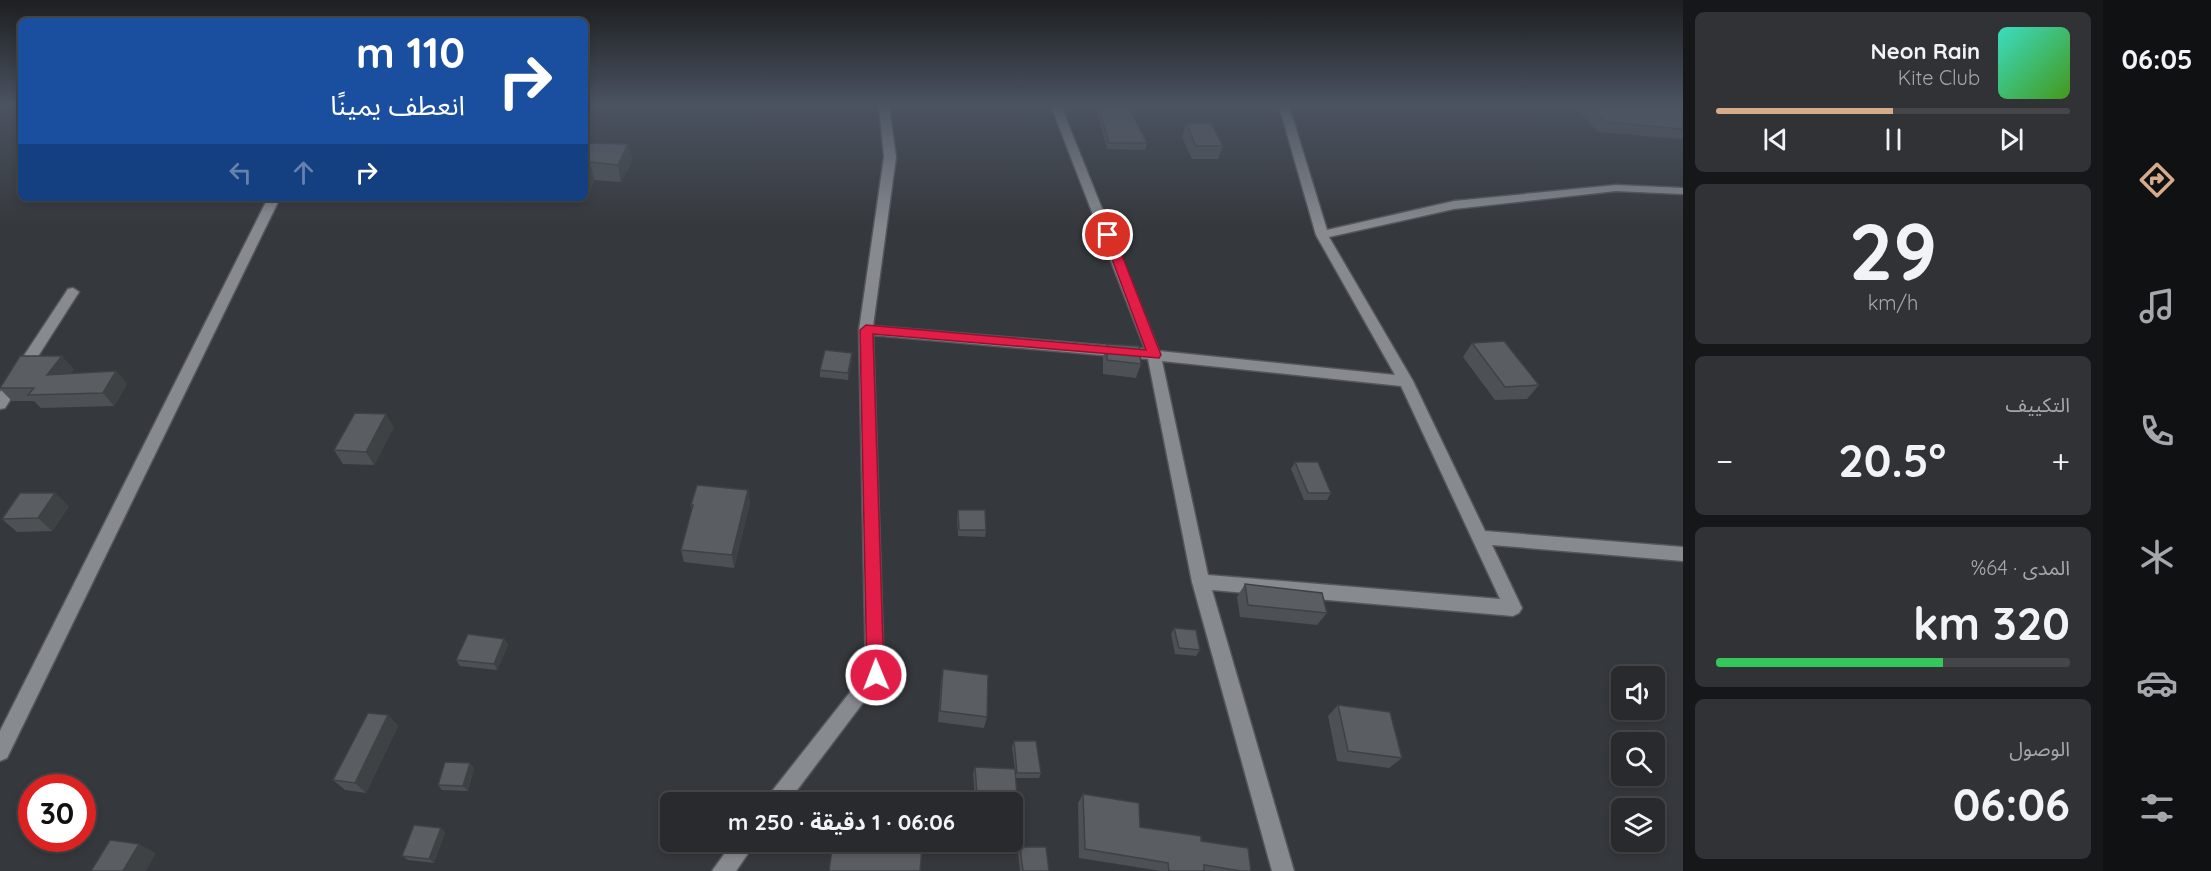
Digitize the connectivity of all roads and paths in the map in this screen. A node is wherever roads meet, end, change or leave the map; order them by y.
1 (889, 147) edge
2 (1072, 147) edge
3 (1296, 147) edge
4 (1683, 191) edge
5 (273, 201) edge
6 (1322, 235) junction
7 (73, 292) dead end
8 (866, 330) junction
9 (1154, 355) junction
10 (1406, 381) junction
11 (0, 404) edge
12 (1479, 537) junction
13 (1683, 554) edge
14 (1201, 582) junction
15 (0, 751) edge
16 (784, 792) edge
17 (738, 852) edge
18 (723, 871) edge
19 (1283, 871) edge

1 - 8 street
2 - 9 street
3 - 6 street
4 - 6 street
5 - 15 street
6 - 10 street
7 - 11 street
8 - 9 street
8 - 16 street
9 - 10 street
9 - 14 street
10 - 12 street
12 - 13 street
12 - 14 street
14 - 19 street
17 - 18 street

